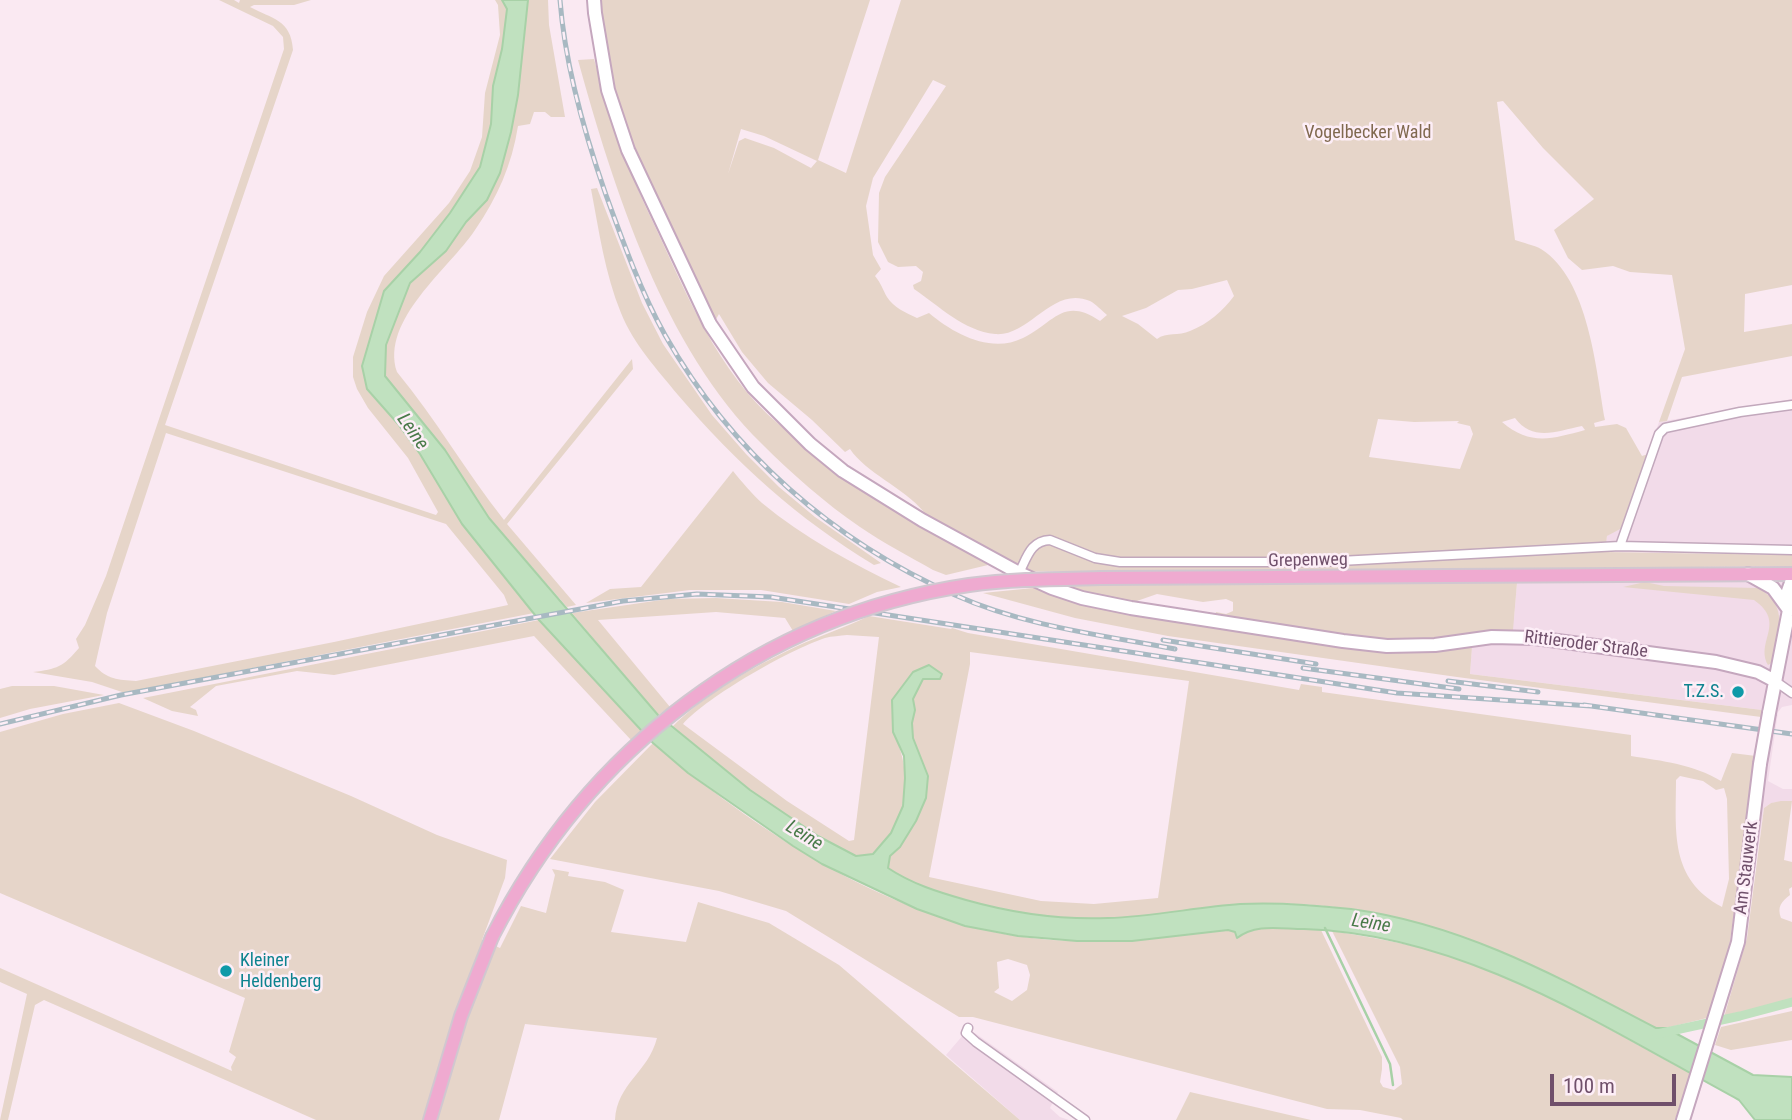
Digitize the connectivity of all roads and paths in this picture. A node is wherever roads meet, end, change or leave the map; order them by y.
1 (594, 0) edge
2 (1792, 405) edge
3 (1620, 546) junction
4 (1792, 550) edge
5 (1019, 573) junction
6 (1748, 574) junction
7 (1792, 574) edge
8 (1792, 580) edge
9 (1790, 606) edge
10 (1774, 686) junction
11 (1792, 695) edge
12 (968, 1028) dead end
13 (430, 1120) edge
14 (1085, 1120) edge
15 (1683, 1120) edge

1 - 5 street, Rittieroder Straße
2 - 3 street
3 - 4 street, Grepenweg
3 - 5 street, Grepenweg
5 - 10 street, Rittieroder Straße
6 - 7 main road
6 - 9 street
6 - 13 main road, bridge
8 - 9 street, Am Stauwerk
9 - 10 street, Am Stauwerk
10 - 11 street
10 - 15 street, Am Stauwerk, bridge
12 - 14 street

